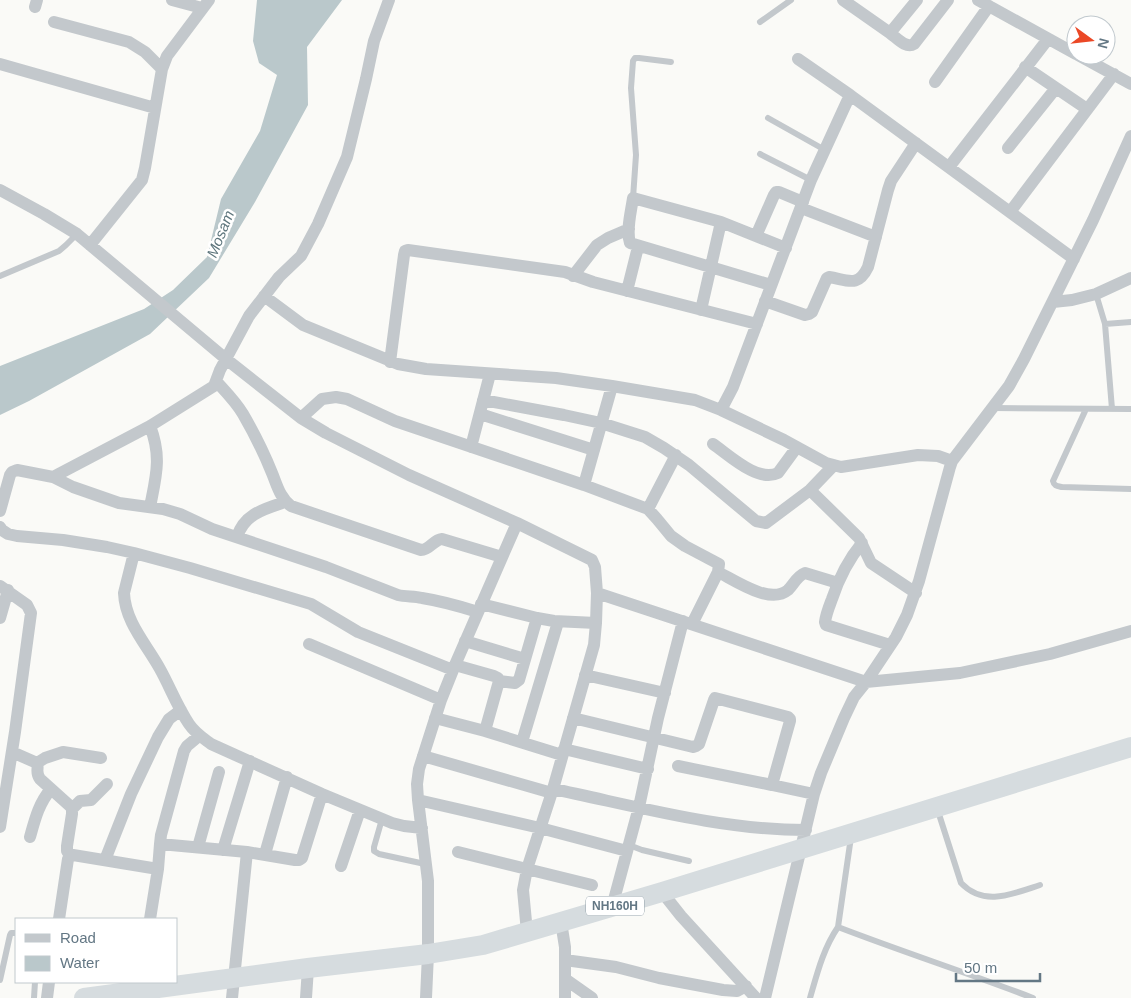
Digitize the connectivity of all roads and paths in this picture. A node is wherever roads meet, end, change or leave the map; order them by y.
1 (172, 0) edge
2 (389, 0) edge
3 (791, 0) edge
4 (843, 0) edge
5 (917, 0) edge
6 (948, 0) edge
7 (983, 3) edge
8 (206, 4) edge
9 (54, 22) dead end
10 (760, 22) dead end
11 (890, 33) junction
12 (1048, 39) junction
13 (1066, 48) edge
14 (798, 60) dead end
15 (671, 62) dead end
16 (0, 65) edge
17 (1097, 65) edge
18 (1025, 67) junction
19 (162, 69) junction
20 (1114, 74) junction
21 (935, 82) dead end
22 (1131, 84) edge
23 (1056, 88) junction
24 (850, 95) junction
25 (155, 108) junction
26 (1087, 109) junction
27 (768, 118) dead end
28 (1131, 136) edge
29 (916, 143) junction
30 (1008, 148) dead end
31 (825, 150) junction
32 (760, 154) dead end
33 (949, 167) junction
34 (811, 180) junction
35 (0, 190) edge
36 (633, 198) junction
37 (802, 205) junction
38 (1010, 212) junction
39 (720, 222) junction
40 (629, 229) junction
41 (76, 234) junction
42 (756, 236) junction
43 (876, 238) junction
44 (90, 245) junction
45 (638, 246) junction
46 (786, 248) junction
47 (1074, 259) junction
48 (710, 267) junction
49 (0, 276) edge
50 (573, 276) junction
51 (1131, 278) edge
52 (771, 285) junction
53 (627, 291) junction
54 (1096, 294) junction
55 (264, 296) junction
56 (765, 301) junction
57 (1053, 302) junction
58 (701, 310) junction
59 (1131, 322) edge
60 (757, 324) junction
61 (1105, 324) junction
62 (226, 360) junction
63 (390, 362) junction
64 (490, 374) junction
65 (216, 381) junction
66 (612, 386) junction
67 (483, 400) junction
68 (993, 408) junction
69 (1086, 409) junction
70 (1112, 409) junction
71 (1131, 409) edge
72 (721, 410) junction
73 (480, 414) junction
74 (301, 418) junction
75 (601, 423) junction
76 (150, 426) junction
77 (713, 444) dead end
78 (471, 447) junction
79 (797, 447) junction
80 (594, 450) junction
81 (676, 455) junction
82 (952, 461) junction
83 (833, 466) junction
84 (53, 478) junction
85 (584, 485) junction
86 (1131, 489) edge
87 (810, 490) junction
88 (285, 502) junction
89 (150, 507) junction
90 (648, 509) junction
91 (0, 511) edge
92 (517, 523) junction
93 (0, 527) edge
94 (237, 537) junction
95 (862, 543) junction
96 (134, 553) junction
97 (502, 556) junction
98 (718, 572) junction
99 (838, 583) junction
100 (4, 588) edge
101 (596, 593) junction
102 (916, 593) junction
103 (479, 608) junction
104 (0, 618) edge
105 (537, 618) junction
106 (558, 622) junction
107 (688, 622) junction
108 (596, 623) junction
109 (1131, 631) edge
110 (465, 641) junction
111 (309, 644) dead end
112 (890, 646) junction
113 (526, 659) junction
114 (454, 667) junction
115 (585, 675) junction
116 (499, 681) junction
117 (866, 682) junction
118 (664, 693) junction
119 (441, 700) junction
120 (181, 710) junction
121 (435, 718) junction
122 (573, 718) junction
123 (485, 731) junction
124 (199, 736) junction
125 (654, 738) junction
126 (522, 742) junction
127 (1131, 747) edge
128 (12, 752) junction
129 (563, 752) junction
130 (423, 756) junction
131 (101, 758) dead end
132 (250, 761) junction
133 (37, 762) junction
134 (678, 766) dead end
135 (648, 769) junction
136 (219, 772) dead end
137 (287, 777) junction
138 (107, 784) dead end
139 (772, 785) junction
140 (51, 789) junction
141 (552, 791) junction
142 (322, 794) junction
143 (814, 794) junction
144 (418, 800) junction
145 (640, 807) junction
146 (937, 807) junction
147 (72, 810) junction
148 (360, 810) junction
149 (382, 819) junction
150 (0, 827) edge
151 (422, 828) junction
152 (540, 828) junction
153 (852, 834) junction
154 (30, 837) dead end
155 (804, 839) junction
156 (160, 844) junction
157 (198, 847) junction
158 (628, 848) junction
159 (223, 850) junction
160 (246, 852) junction
161 (458, 852) dead end
162 (265, 854) junction
163 (70, 856) junction
164 (105, 860) junction
165 (689, 861) dead end
166 (426, 864) junction
167 (341, 866) dead end
168 (158, 869) junction
169 (527, 869) junction
170 (592, 885) dead end
171 (1040, 885) dead end
172 (662, 892) junction
173 (612, 907) junction
174 (59, 918) edge
175 (150, 918) edge
176 (561, 922) junction
177 (838, 927) junction
178 (15, 932) dead end
179 (527, 932) junction
180 (428, 954) junction
181 (565, 960) junction
182 (308, 968) junction
183 (565, 979) junction
184 (0, 980) edge
185 (35, 983) edge
186 (49, 983) edge
187 (138, 986) edge
188 (746, 986) junction
189 (233, 988) edge
190 (729, 995) edge
191 (34, 998) edge
192 (47, 998) edge
193 (84, 998) edge
194 (306, 998) edge
195 (426, 998) edge
196 (565, 998) edge
197 (592, 998) edge
198 (756, 998) edge
199 (764, 998) edge
200 (810, 998) edge
201 (1033, 998) edge

1 - 8 street
2 - 55 street
3 - 10 lane
4 - 11 street
5 - 11 street
6 - 11 street
7 - 12 street
7 - 21 street
8 - 19 street
9 - 19 street
12 - 13 street
12 - 18 street
14 - 24 street
15 - 36 lane
16 - 25 street
17 - 20 street
18 - 23 street
18 - 33 street
19 - 25 street
20 - 22 street
20 - 26 street
23 - 26 street
23 - 30 street
24 - 29 street
24 - 31 street
25 - 44 street
26 - 38 street
27 - 31 lane
28 - 47 street
29 - 33 street
29 - 43 street
31 - 34 street
32 - 34 lane
33 - 38 street
34 - 37 street
35 - 41 street
36 - 39 street
36 - 40 street
37 - 42 street
37 - 43 street
37 - 46 street
38 - 47 street
39 - 42 street
39 - 48 street
40 - 45 street
40 - 50 street
41 - 44 street
41 - 49 lane
42 - 46 street
43 - 56 street
44 - 62 street
45 - 48 street
45 - 53 street
46 - 52 street
47 - 57 street
48 - 52 street
48 - 58 street
50 - 53 street
50 - 63 street
51 - 54 street
52 - 56 street
53 - 58 street
54 - 57 street
54 - 61 lane
55 - 62 street
55 - 63 street
56 - 60 street
57 - 68 street
58 - 60 street
59 - 61 lane
60 - 72 street
61 - 70 lane
62 - 65 street
62 - 74 street
63 - 64 street
64 - 66 street
64 - 67 street
65 - 76 street
65 - 88 street
66 - 72 street
66 - 75 street
67 - 73 street
67 - 75 street
68 - 69 lane
68 - 82 street
69 - 70 lane
69 - 86 lane
70 - 71 lane
72 - 79 street
73 - 78 street
73 - 80 street
74 - 78 street
74 - 92 street
75 - 80 street
75 - 81 street
76 - 84 street
76 - 89 street
77 - 79 street
78 - 85 street
79 - 83 street
80 - 85 street
81 - 87 street
81 - 90 street
82 - 83 street
82 - 102 street
83 - 87 street
84 - 89 street
84 - 91 street
85 - 90 street
87 - 95 street
88 - 94 street
88 - 97 street
89 - 94 street
90 - 98 street
92 - 97 street
92 - 101 street
93 - 96 street
94 - 103 street
95 - 99 street
95 - 102 street
96 - 114 street
96 - 120 street
97 - 103 street
98 - 99 street
98 - 107 street
99 - 112 street
100 - 104 street
100 - 128 street
101 - 107 street
101 - 108 street
102 - 112 street
103 - 105 street
103 - 110 street
105 - 106 street
105 - 113 street
106 - 108 street
106 - 126 street
107 - 117 street
107 - 118 street
108 - 115 street
109 - 117 street
110 - 113 street
110 - 114 street
111 - 119 street
112 - 117 street
113 - 116 street
114 - 116 street
114 - 119 street
115 - 118 street
115 - 122 street
116 - 123 street
117 - 143 street
118 - 125 street
119 - 121 street
120 - 124 street
120 - 164 street
121 - 123 street
121 - 130 street
122 - 125 street
122 - 129 street
123 - 126 street
124 - 132 street
124 - 156 street
125 - 135 street
125 - 139 street
126 - 129 street
127 - 146 highway, NH160H
128 - 133 street
128 - 150 street
129 - 135 street
129 - 141 street
130 - 141 street
130 - 144 street
131 - 133 street
132 - 137 street
132 - 159 street
133 - 140 street
134 - 139 street
135 - 145 street
136 - 157 street
137 - 142 street
137 - 162 street
138 - 147 street
139 - 143 street
140 - 147 street
140 - 154 street
141 - 145 street
141 - 152 street
142 - 148 street
142 - 162 street
143 - 155 street
144 - 151 street
144 - 152 street
145 - 155 street
145 - 158 street
146 - 153 highway, NH160H
146 - 171 lane
147 - 163 street
148 - 149 street
148 - 167 street
149 - 151 street
149 - 166 lane
151 - 166 street
152 - 158 street
152 - 169 street
153 - 155 highway, NH160H
153 - 177 lane
155 - 172 highway, NH160H
155 - 199 street
156 - 157 street
156 - 168 street
157 - 159 street
158 - 165 lane
158 - 173 street
159 - 160 street
160 - 162 street
160 - 189 street
161 - 169 street
163 - 164 street
163 - 174 street
164 - 168 street
166 - 180 street
168 - 175 street
169 - 170 street
169 - 179 street
172 - 173 highway, NH160H
172 - 188 street
173 - 176 highway, NH160H
176 - 179 highway, NH160H
176 - 181 street
177 - 200 lane
177 - 201 lane
178 - 184 lane
179 - 180 highway, NH160H
180 - 182 highway, NH160H
180 - 195 street
181 - 183 street
181 - 190 street
182 - 189 highway, NH160H
182 - 194 street
183 - 196 street
183 - 197 street
185 - 191 lane
186 - 192 street
187 - 189 highway, NH160H
187 - 193 highway, NH160H
188 - 190 street
188 - 198 street

